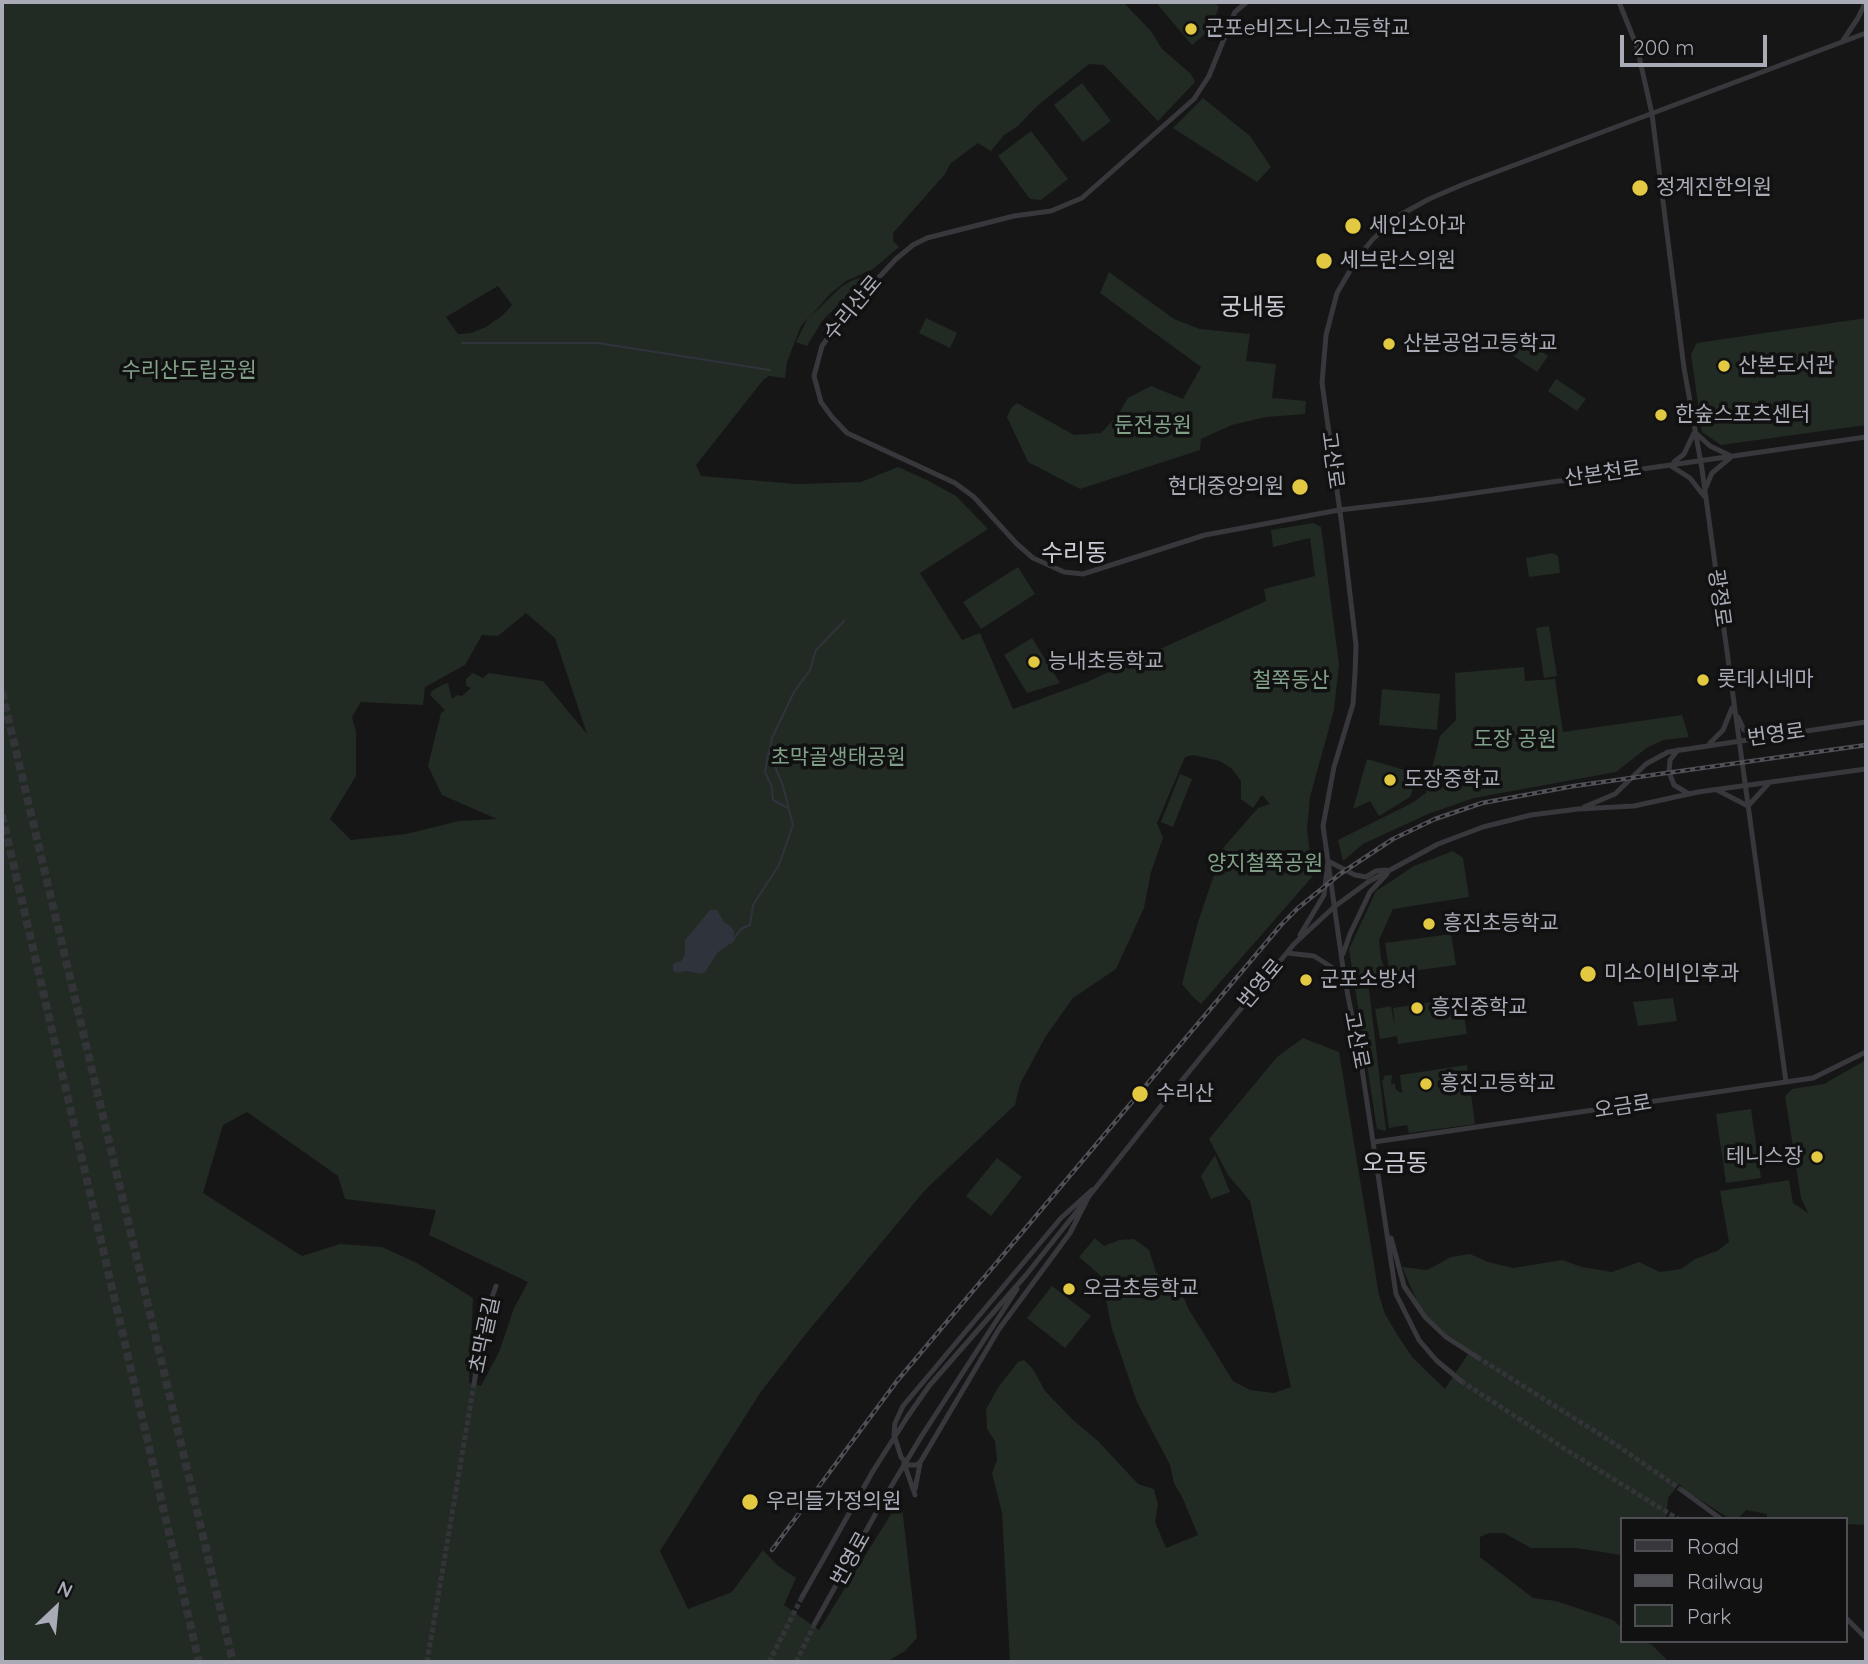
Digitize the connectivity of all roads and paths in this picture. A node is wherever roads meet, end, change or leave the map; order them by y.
1 (1247, 2) edge
2 (1619, 2) edge
3 (1865, 2) edge
4 (1866, 10) edge
5 (1866, 33) edge
6 (1842, 42) junction
7 (1652, 114) junction
8 (1695, 430) junction
9 (1866, 437) edge
10 (1732, 456) junction
11 (1700, 460) junction
12 (1668, 465) junction
13 (1706, 499) junction
14 (1339, 510) junction
15 (1733, 705) junction
16 (1866, 722) edge
17 (1767, 737) junction
18 (1739, 740) junction
19 (1708, 744) junction
20 (1681, 748) junction
21 (1866, 769) edge
22 (1769, 783) junction
23 (1745, 786) junction
24 (1717, 790) junction
25 (1689, 794) junction
26 (1748, 806) junction
27 (1578, 809) junction
28 (1328, 861) junction
29 (1391, 869) junction
30 (1334, 907) junction
31 (1294, 944) junction
32 (1287, 953) junction
33 (1342, 957) junction
34 (1344, 975) junction
35 (1866, 1052) edge
36 (1786, 1082) junction
37 (1374, 1142) junction
38 (1093, 1190) junction
39 (1387, 1221) junction
40 (1026, 1275) junction
41 (496, 1286) dead end
42 (1477, 1357) tunnel mouth
43 (1461, 1381) tunnel mouth
44 (474, 1384) tunnel mouth
45 (901, 1457) junction
46 (922, 1461) junction
47 (1683, 1491) tunnel mouth
48 (1718, 1517) edge
49 (802, 1597) tunnel mouth
50 (1847, 1621) edge
51 (815, 1623) tunnel mouth
52 (1866, 1637) edge

1 - 14 street, 수리산로
2 - 7 street
3 - 4 street
3 - 6 street
5 - 6 street, 고산로
6 - 7 street, 고산로
7 - 8 street, 광정로
7 - 14 street, 고산로
8 - 10 street
8 - 11 street, 광정로
8 - 12 street
9 - 10 street, 산본천로
10 - 11 street, 산본천로
10 - 13 street
11 - 12 street, 산본천로
11 - 13 street, 광정로
12 - 13 street
12 - 14 street, 산본천로
13 - 15 street, 광정로
14 - 28 street, 고산로
15 - 17 street
15 - 18 street, 광정로
15 - 19 street
16 - 17 street, 번영로
17 - 18 street, 번영로
18 - 19 street, 번영로
18 - 23 street, 광정로
19 - 20 street, 번영로
20 - 25 street
20 - 27 street, 번영로
21 - 22 street, 번영로
22 - 23 street, 번영로
22 - 26 street
23 - 24 street, 번영로
23 - 26 street, 광정로
24 - 25 street, 번영로
24 - 26 street
25 - 27 street, 번영로
26 - 36 street, 광정로
27 - 29 street, 번영로
28 - 29 street
28 - 30 street, 고산로
28 - 31 street
29 - 30 street, 번영로
29 - 33 street
30 - 31 street, 번영로
30 - 33 street, 고산로
31 - 32 street, 번영로
32 - 34 street
32 - 38 street, 번영로
33 - 34 street, 고산로
34 - 37 street, 고산로
35 - 36 street, 오금로
36 - 37 street, 오금로
37 - 39 street, 고산로
38 - 40 street, 번영로
38 - 45 street
38 - 46 street
39 - 42 street, 고산로
39 - 43 street, 고산로
40 - 49 street, 번영로, bridge
40 - 51 street, 번영로, bridge
41 - 44 street, 초막골길
45 - 46 street
45 - 46 street
47 - 48 street
50 - 52 street

